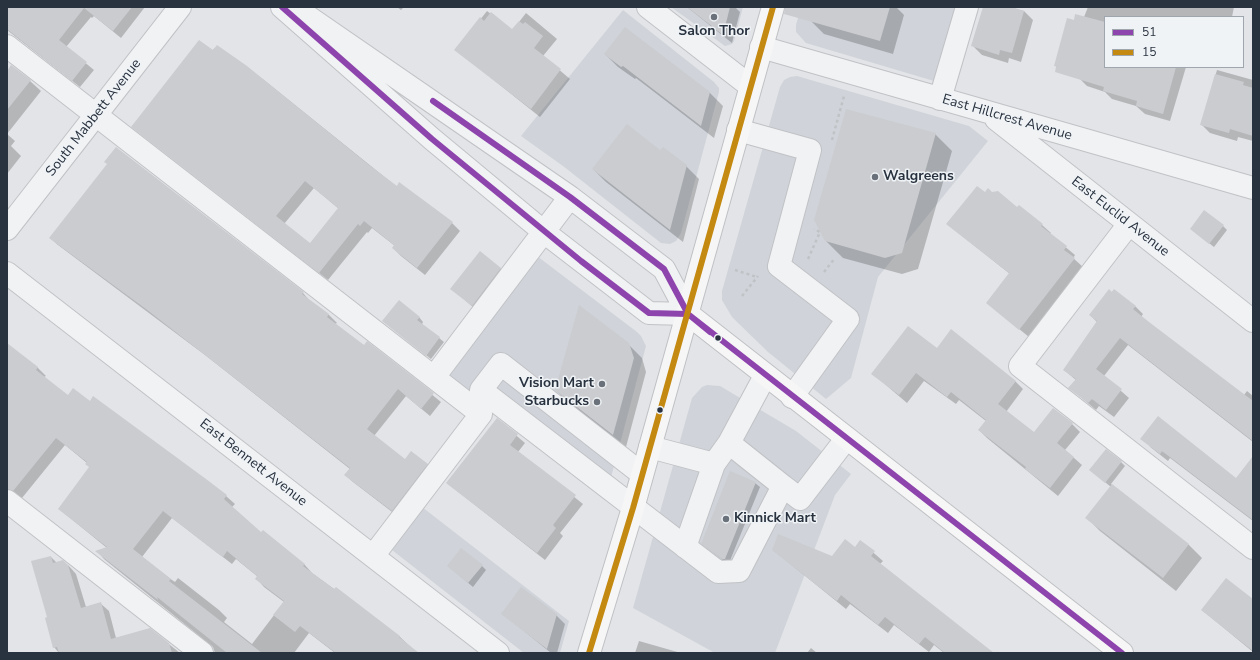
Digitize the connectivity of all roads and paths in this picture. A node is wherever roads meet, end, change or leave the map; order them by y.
1 (180, 7) edge
2 (282, 7) edge
3 (294, 7) edge
4 (648, 7) edge
5 (773, 7) edge
6 (967, 7) edge
7 (7, 46) edge
8 (761, 47) junction
9 (750, 86) junction
10 (940, 99) junction
11 (988, 112) junction
12 (96, 116) junction
13 (738, 130) junction
14 (1253, 188) edge
15 (570, 197) junction
16 (1129, 224) junction
17 (7, 230) edge
18 (544, 232) junction
19 (735, 270) dead end
20 (7, 273) edge
21 (760, 273) dead end
22 (757, 277) junction
23 (742, 296) dead end
24 (688, 314) junction
25 (1253, 321) edge
26 (765, 376) junction
27 (434, 377) junction
28 (792, 397) junction
29 (846, 439) junction
30 (729, 443) junction
31 (650, 448) junction
32 (714, 464) junction
33 (642, 474) junction
34 (783, 486) junction
35 (7, 501) edge
36 (633, 508) junction
37 (685, 547) junction
38 (1253, 548) edge
39 (373, 556) junction
40 (202, 653) edge
41 (498, 653) edge
42 (589, 653) edge
43 (1122, 653) edge

1 - 12 street, South Mabbett Avenue
2 - 18 street
3 - 15 street
4 - 9 street
5 - 8 main road
6 - 10 street
7 - 12 street
8 - 9 main road
8 - 10 street, East Hillcrest Avenue
9 - 13 main road
10 - 11 street, East Hillcrest Avenue
11 - 14 street, East Hillcrest Avenue
11 - 16 street, East Euclid Avenue
12 - 17 street, South Mabbett Avenue
12 - 27 street
13 - 24 main road
13 - 28 street
15 - 18 street
15 - 24 street
16 - 25 street, East Euclid Avenue
16 - 38 street
18 - 24 street
18 - 27 street
19 - 22 path
20 - 39 street, East Bennett Avenue
21 - 22 path
22 - 23 path
24 - 26 main road
24 - 31 main road
26 - 28 main road
26 - 30 street
27 - 39 street
28 - 29 main road
29 - 34 street
29 - 43 main road
30 - 32 street
30 - 34 street
31 - 32 street
31 - 33 main road
32 - 37 street
33 - 36 main road
33 - 36 street
34 - 37 street
35 - 40 street
36 - 37 street
36 - 42 main road
39 - 41 street, East Bennett Avenue

